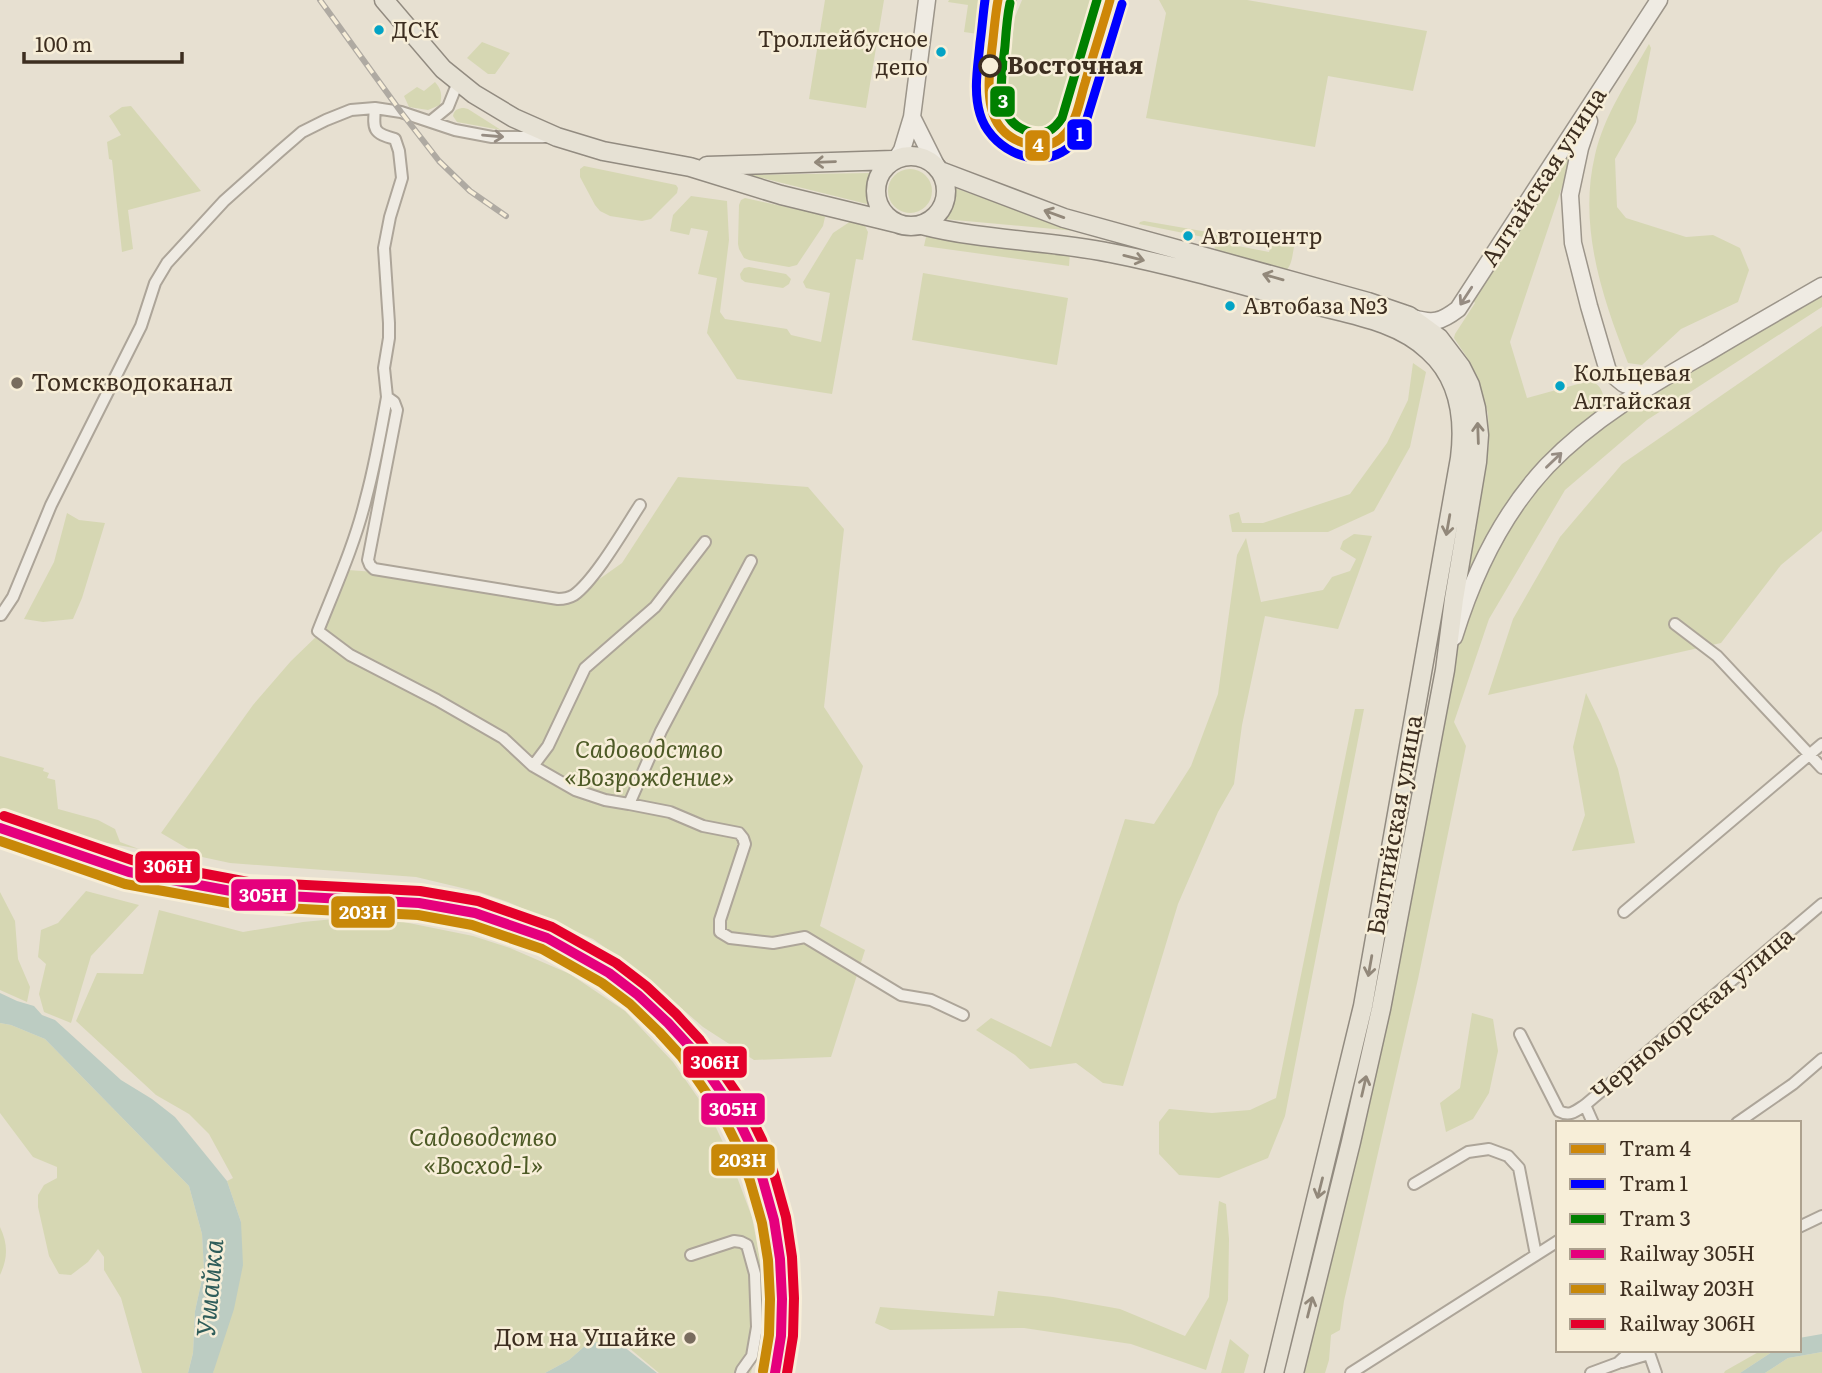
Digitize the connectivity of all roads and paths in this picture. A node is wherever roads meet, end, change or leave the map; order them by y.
1 (384, 0) edge
2 (927, 0) edge
3 (1659, 0) edge
4 (458, 82) junction
5 (1598, 95) junction
6 (375, 108) junction
7 (912, 117) junction
8 (431, 121) junction
9 (557, 136) junction
10 (895, 159) junction
11 (690, 167) junction
12 (938, 168) junction
13 (895, 223) junction
14 (922, 225) junction
15 (1822, 286) edge
16 (1409, 316) junction
17 (1655, 383) junction
18 (387, 397) junction
19 (640, 505) dead end
20 (705, 542) dead end
21 (751, 561) dead end
22 (1, 615) edge
23 (1675, 624) dead end
24 (1445, 670) junction
25 (1822, 744) edge
26 (1810, 754) junction
27 (533, 766) junction
28 (1822, 768) edge
29 (629, 804) junction
30 (1822, 904) edge
31 (1624, 912) dead end
32 (962, 1015) dead end
33 (1521, 1034) dead end
34 (1822, 1059) edge
35 (1585, 1105) junction
36 (1592, 1121) edge
37 (1740, 1121) edge
38 (1414, 1184) dead end
39 (1822, 1216) edge
40 (1801, 1226) edge
41 (1556, 1242) edge
42 (691, 1255) dead end
43 (1536, 1255) junction
44 (1630, 1352) edge
45 (1649, 1352) edge
46 (1618, 1363) junction
47 (741, 1373) edge
48 (1274, 1373) edge
49 (1294, 1373) edge
50 (1351, 1373) edge
51 (1591, 1373) edge
52 (1656, 1373) edge

1 - 4 main road
2 - 7 main road
3 - 5 main road, Алтайская улица
4 - 8 street
4 - 9 main road
5 -> 16 main road, Алтайская улица
5 - 17 main road
6 - 8 street
6 - 18 street
6 - 22 street
7 - 10 main road
7 - 12 main road
8 -> 9 street
9 - 11 main road
10 -> 11 main road
10 - 12 main road
10 - 13 main road
11 - 13 main road
12 - 14 main road
16 -> 12 main road, Балтийская улица
13 - 14 main road
14 -> 48 main road, Балтийская улица
15 - 17 main road
24 -> 16 main road, Балтийская улица
24 -> 17 main road
18 - 19 street
18 - 27 street
20 - 27 street
21 - 29 street
23 - 26 street
49 -> 24 main road, Балтийская улица
25 - 26 street
26 - 28 street
26 - 31 street
27 - 29 street
29 - 32 street
30 - 35 street, Черноморская улица
33 - 35 street, Черноморская улица
34 - 37 street
35 - 36 street
38 - 43 street
39 - 40 street
41 - 43 street
42 - 47 street
43 - 50 street
44 - 46 street
45 - 46 street
45 - 52 street
46 - 51 street

